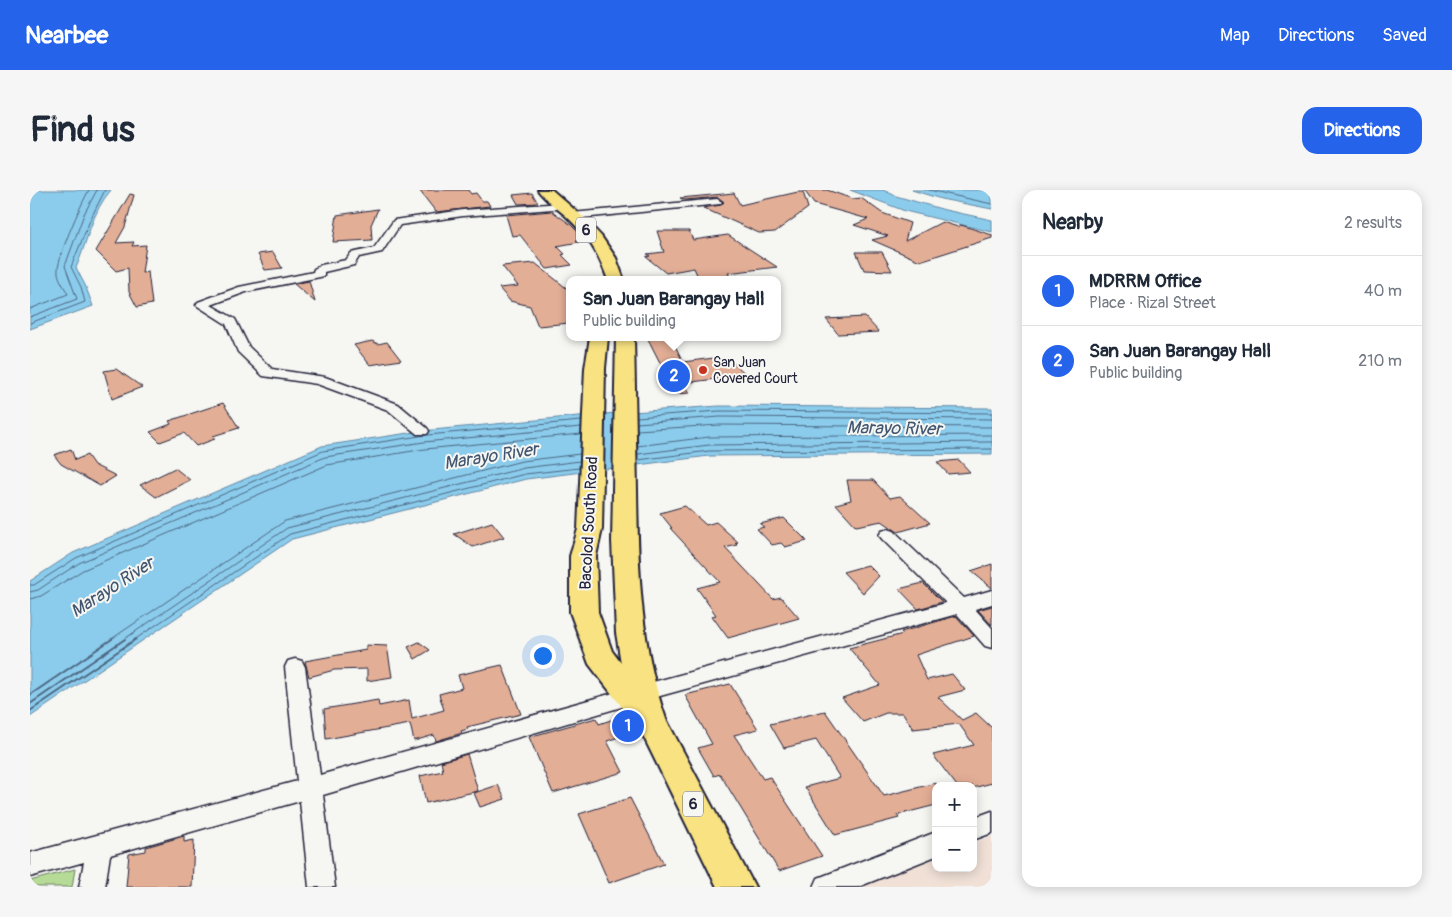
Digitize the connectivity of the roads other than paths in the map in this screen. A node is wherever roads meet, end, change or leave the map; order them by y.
1 (544, 190) edge
2 (717, 202) dead end
3 (567, 211) junction
4 (615, 276) edge
5 (598, 341) edge
6 (625, 341) edge
7 (422, 431) dead end
8 (888, 535) dead end
9 (992, 597) edge
10 (961, 606) junction
11 (992, 641) edge
12 (295, 667) dead end
13 (642, 703) junction
14 (310, 788) junction
15 (992, 822) edge
16 (977, 828) edge
17 (99, 846) junction
18 (932, 846) edge
19 (30, 865) edge
20 (92, 887) edge
21 (322, 887) edge
22 (736, 887) edge
23 (827, 887) edge

1 - 3 highway, 6
2 - 3 street
3 - 4 highway, 6
3 - 7 street
5 - 13 highway, Bacolod South Road / 6
6 - 13 highway, Bacolod South Road / 6
8 - 10 street
9 - 10 street
10 - 11 street
10 - 13 street
12 - 14 street
13 - 14 street
13 - 22 highway, 6
14 - 17 street
14 - 21 street
15 - 16 street
17 - 19 street
17 - 20 street
18 - 23 street

